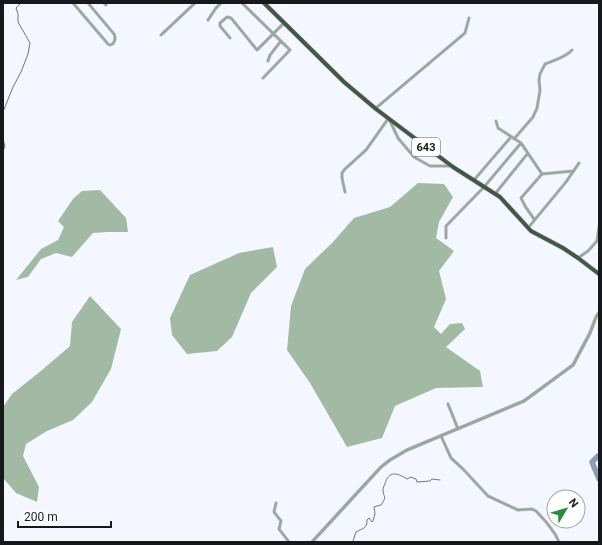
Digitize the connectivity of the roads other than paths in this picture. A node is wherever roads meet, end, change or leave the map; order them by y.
1 (73, 3) edge
2 (88, 3) edge
3 (195, 3) edge
4 (221, 3) edge
5 (242, 3) edge
6 (264, 3) edge
7 (469, 18) dead end
8 (208, 20) dead end
9 (284, 23) junction
10 (274, 33) junction
11 (161, 35) dead end
12 (230, 38) dead end
13 (281, 41) junction
14 (572, 50) dead end
15 (268, 61) dead end
16 (263, 78) dead end
17 (376, 109) junction
18 (389, 120) junction
19 (496, 121) dead end
20 (511, 137) junction
21 (514, 139) junction
22 (521, 143) junction
23 (528, 153) junction
24 (579, 163) dead end
25 (453, 166) junction
26 (574, 171) junction
27 (542, 174) junction
28 (474, 181) junction
29 (484, 187) junction
30 (345, 192) dead end
31 (495, 194) junction
32 (534, 219) junction
33 (599, 227) edge
34 (528, 228) junction
35 (446, 238) dead end
36 (578, 258) junction
37 (599, 274) edge
38 (599, 313) edge
39 (448, 404) dead end
40 (458, 429) junction
41 (441, 436) junction
42 (276, 503) dead end
43 (289, 542) edge
44 (312, 542) edge
45 (559, 542) edge

1 - 2 street
3 - 11 street
4 - 8 street
5 - 10 street
6 - 9 highway, 643
7 - 17 street
9 - 10 street
9 - 17 highway, 643
10 - 12 street
10 - 13 street
13 - 15 street
13 - 16 street
14 - 21 street
17 - 18 highway, 643
18 - 25 highway, 643
18 - 25 street
18 - 30 street
19 - 20 street
20 - 21 street
20 - 28 street
21 - 22 street
22 - 23 street
22 - 29 street
23 - 27 street
23 - 31 street
24 - 26 street
25 - 28 highway, 643
26 - 27 street
26 - 32 street
27 - 32 street
28 - 29 highway, 643
29 - 31 highway, 643
29 - 35 street
31 - 34 highway, 643
32 - 34 street
33 - 36 street
34 - 36 highway, 643
36 - 37 highway, 643
38 - 40 street
39 - 40 street
40 - 41 street
41 - 44 street
41 - 45 street
42 - 43 street

